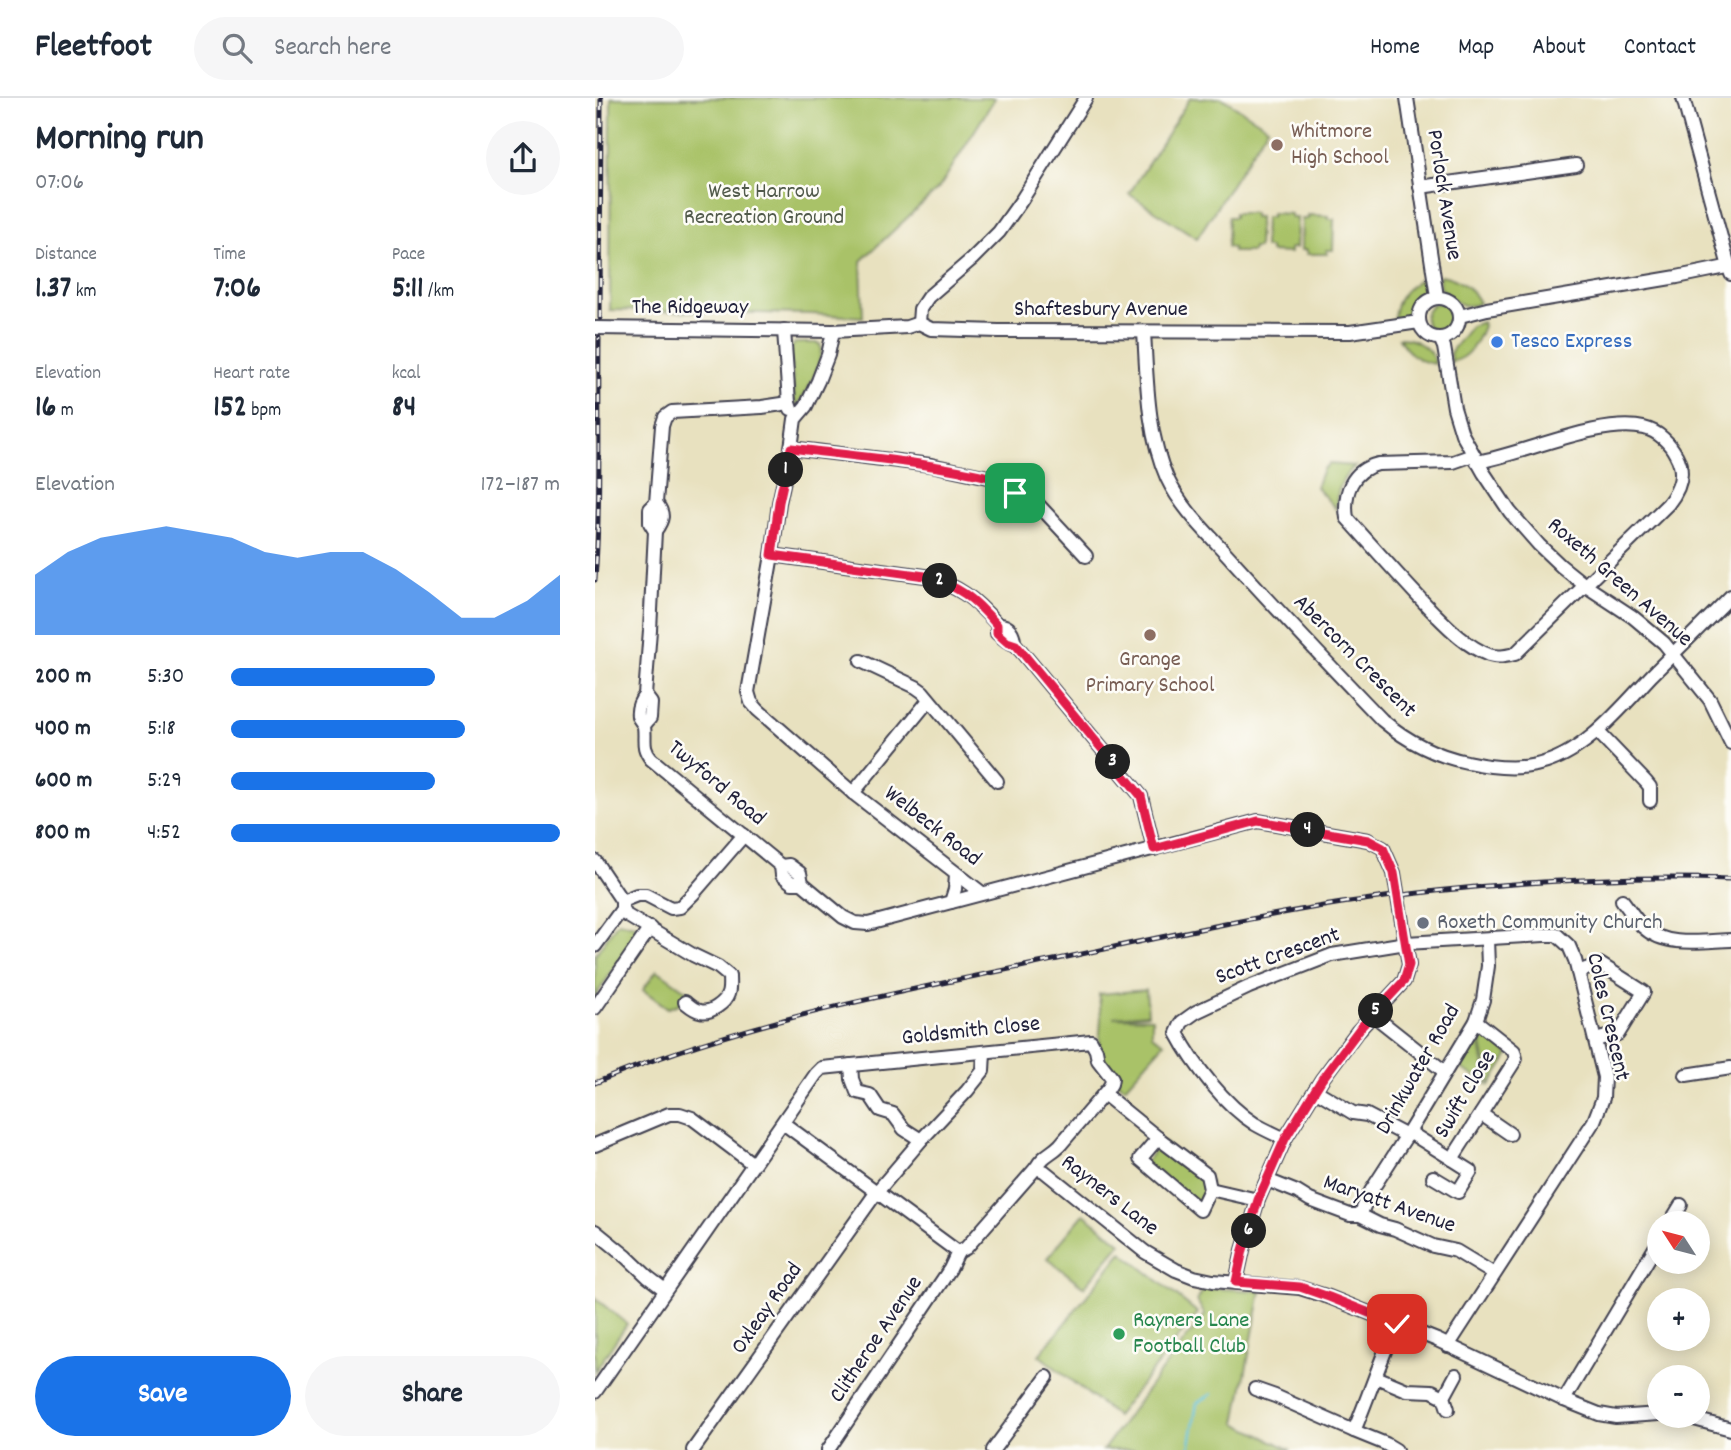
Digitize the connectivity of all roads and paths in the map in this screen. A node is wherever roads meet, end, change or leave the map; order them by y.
1 (1086, 98) edge
2 (1407, 98) edge
3 (1683, 98) edge
4 (1576, 165) dead end
5 (1420, 187) junction
6 (1730, 269) edge
7 (1437, 297) junction
8 (1459, 316) junction
9 (1419, 322) junction
10 (919, 323) junction
11 (595, 328) edge
12 (784, 330) junction
13 (833, 331) junction
14 (1144, 332) junction
15 (1440, 338) junction
16 (789, 403) junction
17 (795, 419) junction
18 (791, 448) junction
19 (1475, 458) junction
20 (772, 555) junction
21 (1086, 556) dead end
22 (1586, 586) junction
23 (1731, 596) edge
24 (1673, 654) junction
25 (861, 661) dead end
26 (929, 700) junction
27 (1598, 732) junction
28 (1731, 743) edge
29 (997, 781) dead end
30 (853, 793) junction
31 (1650, 801) dead end
32 (744, 835) junction
33 (1154, 849) junction
34 (595, 861) edge
35 (956, 874) junction
36 (982, 893) junction
37 (1622, 900) dead end
38 (951, 902) junction
39 (622, 905) junction
40 (650, 928) junction
41 (1487, 939) junction
42 (1731, 940) edge
43 (1406, 943) junction
44 (595, 946) edge
45 (1578, 972) junction
46 (685, 1002) dead end
47 (595, 1008) edge
48 (1373, 1015) junction
49 (1476, 1021) junction
50 (1595, 1040) junction
51 (984, 1052) junction
52 (853, 1065) junction
53 (1731, 1068) edge
54 (1445, 1072) junction
55 (1686, 1075) dead end
56 (1315, 1090) junction
57 (1104, 1094) junction
58 (1481, 1114) junction
59 (783, 1123) junction
60 (1408, 1134) junction
61 (1510, 1134) dead end
62 (1158, 1138) junction
63 (1285, 1139) junction
64 (921, 1140) junction
65 (595, 1146) edge
66 (1452, 1159) junction
67 (753, 1164) junction
68 (1036, 1168) junction
69 (1433, 1177) dead end
70 (1267, 1180) junction
71 (1210, 1189) junction
72 (876, 1193) junction
73 (1258, 1200) junction
74 (1681, 1205) dead end
75 (1677, 1211) edge
76 (1360, 1215) junction
77 (595, 1231) edge
78 (958, 1252) junction
79 (1647, 1261) edge
80 (1494, 1273) junction
81 (1236, 1282) junction
82 (665, 1290) junction
83 (1397, 1324) junction
84 (1448, 1346) junction
85 (1455, 1375) dead end
86 (1047, 1377) dead end
87 (1376, 1377) junction
88 (1255, 1389) dead end
89 (595, 1392) edge
90 (1563, 1400) junction
91 (1647, 1415) edge
92 (1710, 1423) edge
93 (1731, 1429) edge
94 (1354, 1432) junction
95 (694, 1450) edge
96 (828, 1450) edge
97 (993, 1450) edge
98 (1396, 1450) edge

1 - 10 street
2 - 5 street, Porlock Avenue
3 - 6 street
4 - 5 street
5 - 7 street, Porlock Avenue
6 - 8 street
7 - 8 street
7 - 9 street
8 - 15 street
9 - 14 street, Shaftesbury Avenue
9 - 15 street
10 - 13 street, Shaftesbury Avenue
10 - 14 street, Shaftesbury Avenue
11 - 12 street, The Ridgeway
12 - 13 street, Shaftesbury Avenue
12 - 16 street, Welbeck Road
13 - 17 street, Welbeck Road
14 - 27 street, Abercorn Crescent
15 - 19 street, Roxeth Green Avenue
16 - 17 street, Welbeck Road
16 - 32 street, Twyford Road
17 - 18 street, Welbeck Road
18 - 20 street, Welbeck Road
18 - 21 street
19 - 22 street, Roxeth Green Avenue
19 - 22 street
19 - 22 street
20 - 30 street, Welbeck Road
20 - 33 street
22 - 24 street, Roxeth Green Avenue
23 - 24 street, Abercorn Crescent
24 - 27 street, Abercorn Crescent
24 - 28 street, Roxeth Green Avenue
25 - 26 street
26 - 29 street
26 - 30 street
27 - 31 street
30 - 35 street, Welbeck Road
32 - 38 street, Twyford Road
32 - 39 street
33 - 36 street, Welbeck Road
33 - 43 street, Welbeck Road
34 - 39 street
35 - 36 street, Welbeck Road
35 - 38 street
36 - 38 street, Twyford Road
37 - 42 street
39 - 40 street
39 - 44 street
40 - 46 street
40 - 47 street
41 - 43 street, Coles Crescent
41 - 45 street, Coles Crescent
41 - 49 street, Drinkwater Road
43 - 48 street, Welbeck Road
43 - 63 street, Scott Crescent
45 - 50 street, Coles Crescent
45 - 50 street
48 - 54 street
48 - 56 street, Welbeck Road
49 - 54 street, Drinkwater Road
49 - 58 street, Swift Close
50 - 80 street, Coles Crescent
51 - 52 street, Goldsmith Close
51 - 57 street, Goldsmith Close
51 - 64 street, Oxleay Road
52 - 59 street, Goldsmith Close
52 - 64 street
53 - 55 street
54 - 60 street, Drinkwater Road
56 - 60 street, Swift Close
56 - 63 street, Welbeck Road
57 - 62 street
57 - 68 street
58 - 61 street
58 - 66 street, Swift Close
59 - 67 street
59 - 72 street
60 - 66 street, Swift Close
60 - 76 street, Drinkwater Road
62 - 71 street
62 - 71 street
63 - 70 street, Welbeck Road
64 - 72 street, Oxleay Road
65 - 67 street
66 - 69 street
67 - 82 street
68 - 78 street, Rayners Lane
68 - 81 street, Rayners Lane
70 - 73 street, Welbeck Road
70 - 76 street, Maryatt Avenue
71 - 73 street
72 - 78 street
72 - 95 street, Oxleay Road
73 - 81 street, Welbeck Road
74 - 75 street
76 - 80 street, Maryatt Avenue
77 - 82 street
78 - 96 street, Clitheroe Avenue
79 - 90 street
80 - 84 street, Coles Crescent
81 - 83 street, Rayners Lane
82 - 89 street
83 - 84 street, Rayners Lane
83 - 87 street
84 - 90 street, Rayners Lane
85 - 87 street
86 - 97 street
87 - 94 street
88 - 94 street
90 - 91 street, Rayners Lane
92 - 93 street
94 - 98 street

